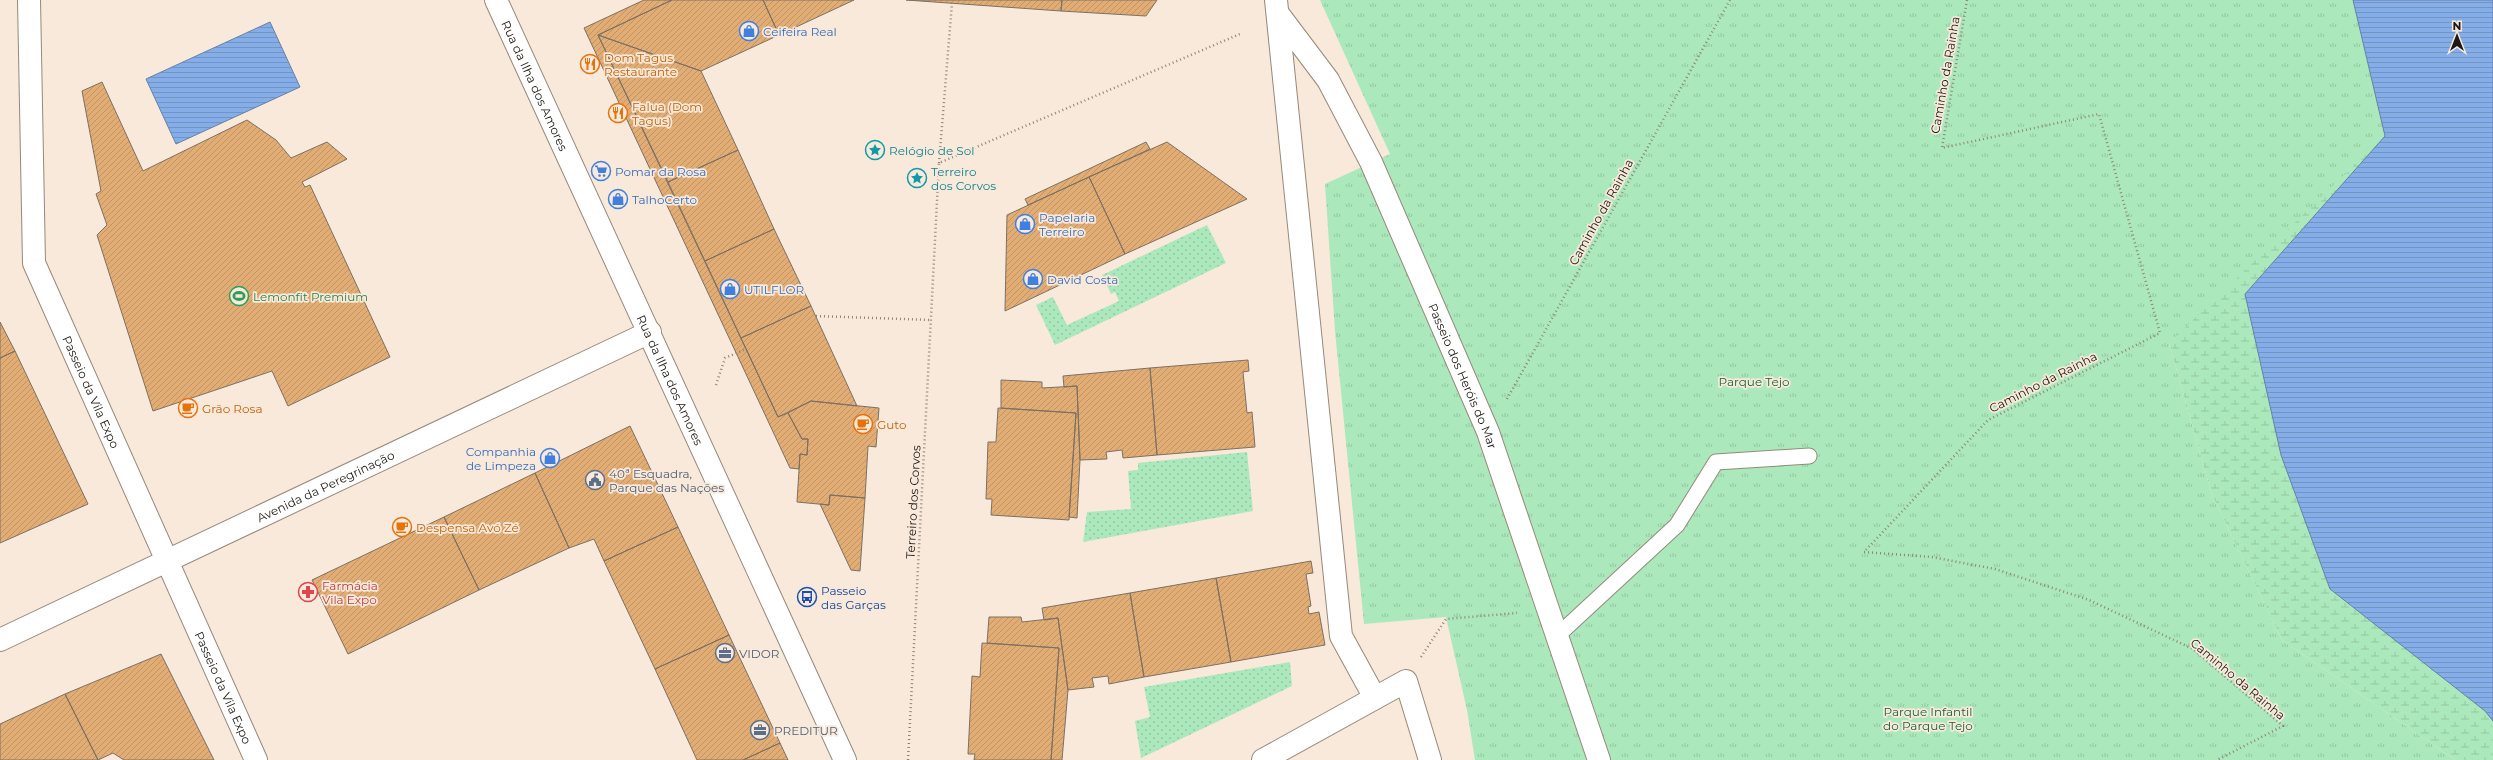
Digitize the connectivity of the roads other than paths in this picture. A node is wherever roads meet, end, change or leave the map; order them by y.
1 (29, 0) edge
2 (496, 0) edge
3 (1277, 8) edge
4 (650, 332) junction
5 (1809, 456) dead end
6 (167, 561) junction
7 (1557, 636) junction
8 (0, 640) edge
9 (1375, 698) junction
10 (256, 760) edge
11 (845, 760) edge
12 (1263, 760) edge
13 (1430, 760) edge
14 (1599, 760) edge

1 - 6 street, Passeio da Vila Expo
2 - 4 street, Rua da Ilha dos Amores
3 - 7 street, Passeio dos Heróis do Mar
3 - 9 street, Passeio dos Heróis do Mar
4 - 6 street, Avenida da Peregrinação
4 - 11 street, Rua da Ilha dos Amores
5 - 7 lane
6 - 8 street, Avenida da Peregrinação
6 - 10 street, Passeio da Vila Expo
7 - 14 street, Passeio dos Heróis do Mar
9 - 12 street
9 - 13 street

